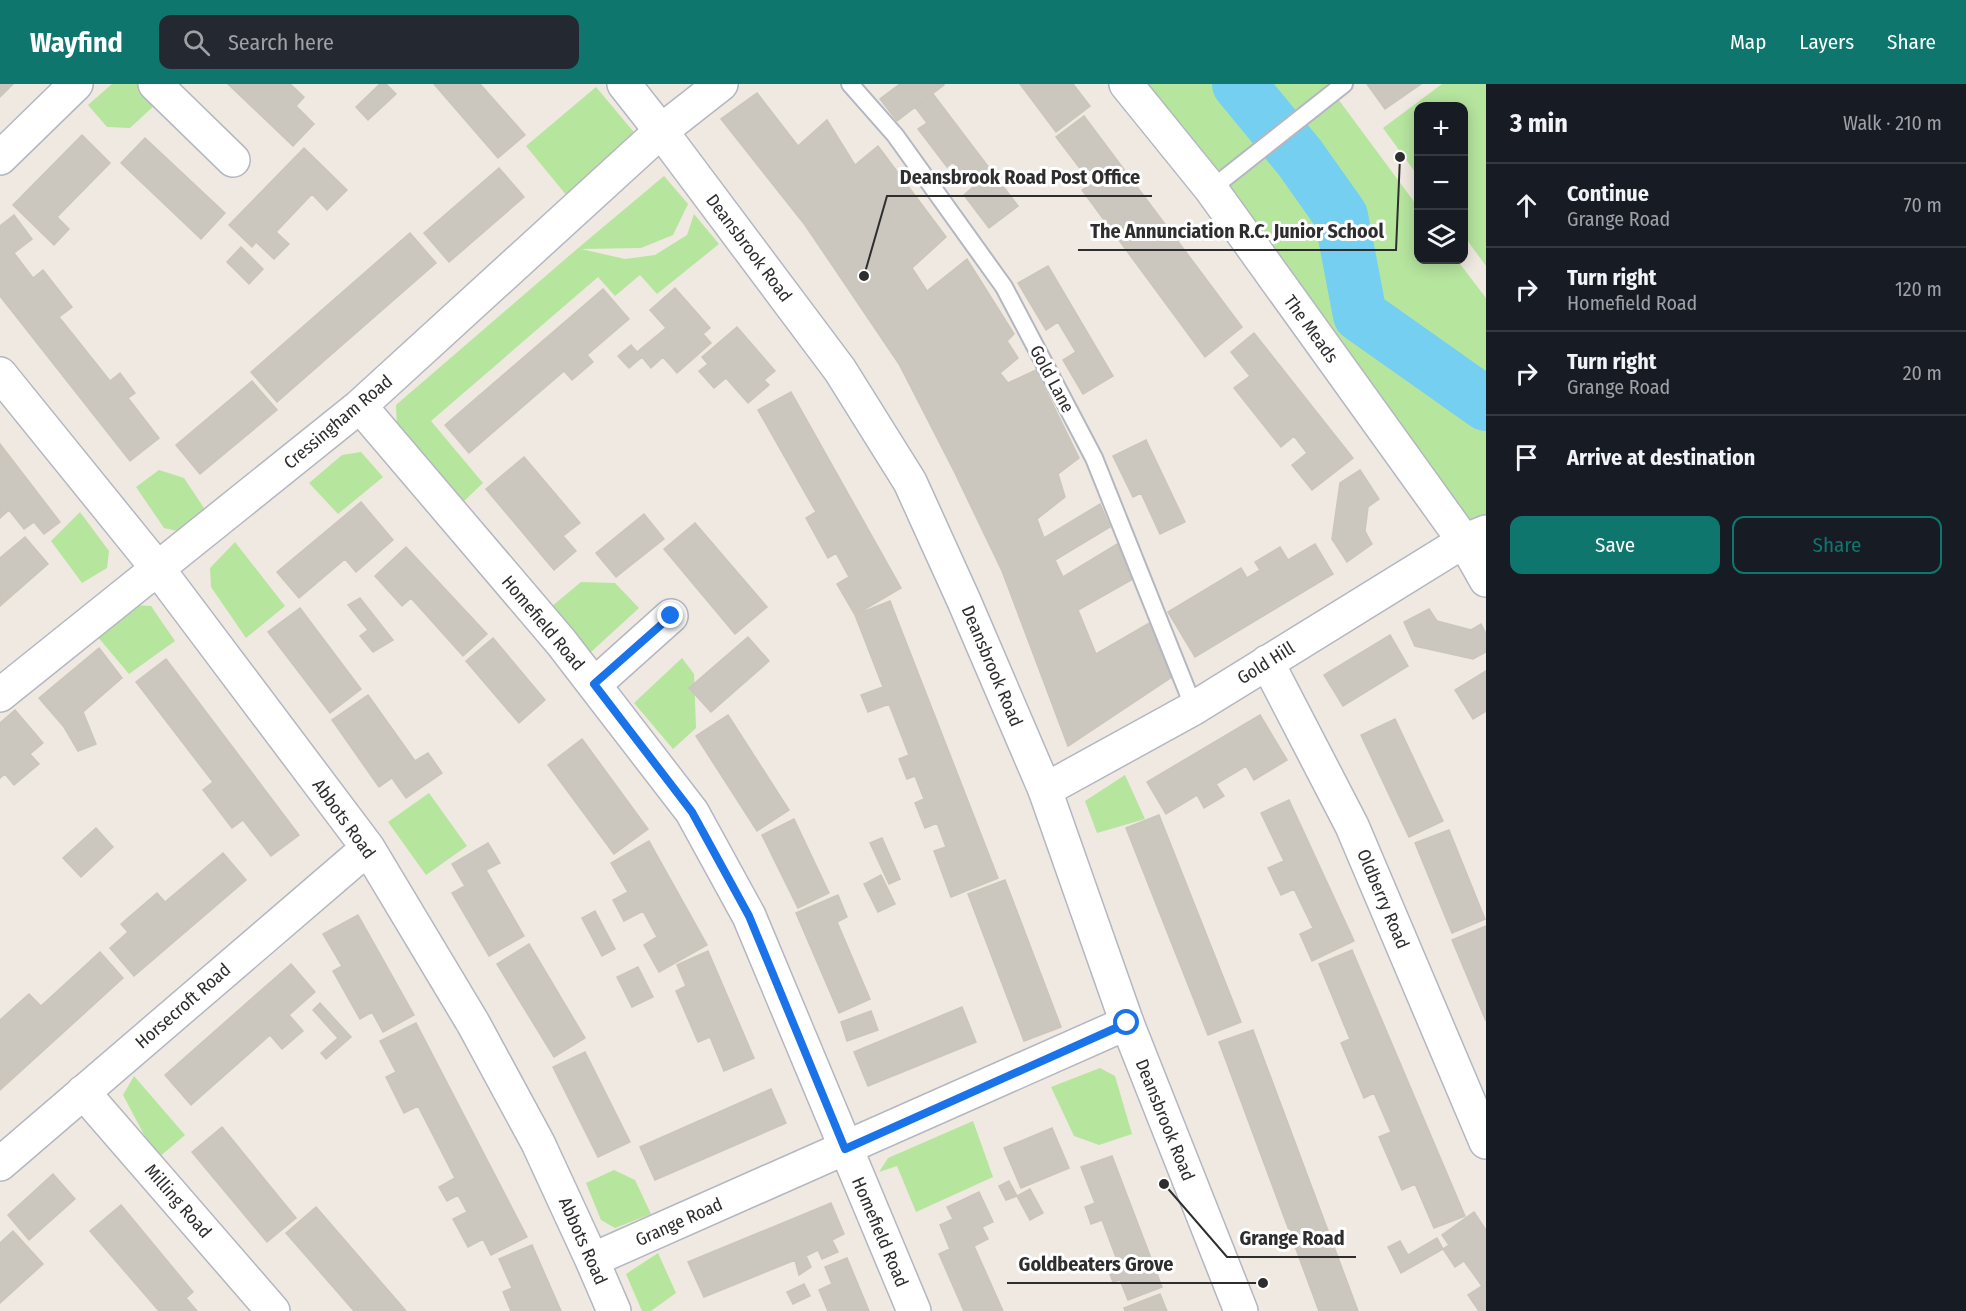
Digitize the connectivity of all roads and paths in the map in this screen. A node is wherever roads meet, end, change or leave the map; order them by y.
1 (76, 84) edge
2 (155, 84) edge
3 (624, 84) edge
4 (721, 84) edge
5 (850, 84) edge
6 (1126, 84) edge
7 (1344, 84) edge
8 (661, 131) junction
9 (0, 158) edge
10 (232, 160) dead end
11 (1210, 189) junction
12 (0, 374) edge
13 (360, 406) junction
14 (1475, 536) edge
15 (158, 569) junction
16 (1486, 580) edge
17 (671, 616) dead end
18 (1267, 662) junction
19 (594, 684) junction
20 (0, 696) edge
21 (1194, 708) junction
22 (1045, 790) junction
23 (368, 848) junction
24 (1127, 1023) junction
25 (83, 1092) junction
26 (1486, 1142) edge
27 (845, 1149) junction
28 (0, 1164) edge
29 (592, 1260) junction
30 (273, 1311) edge
31 (614, 1311) edge
32 (914, 1311) edge
33 (1241, 1311) edge

1 - 9 street
2 - 10 street
3 - 8 street, Deansbrook Road
4 - 8 street, Cressingham Road
5 - 21 lane, Gold Lane
6 - 11 street, The Meads
7 - 11 lane
8 - 13 street, Cressingham Road
8 - 22 street, Deansbrook Road
11 - 14 street, The Meads
12 - 15 street, Abbots Road
13 - 15 street, Cressingham Road
13 - 19 street, Homefield Road
14 - 16 street, The Meads
14 - 18 street, Gold Hill
15 - 20 street, Cressingham Road
15 - 23 street, Abbots Road
17 - 19 street
18 - 21 street, Gold Hill
18 - 26 street, Oldberry Road
19 - 27 street, Homefield Road
21 - 22 street, Gold Hill
22 - 24 street, Deansbrook Road
23 - 25 street, Horsecroft Road
23 - 29 street, Abbots Road
24 - 27 street, Grange Road
24 - 33 street, Deansbrook Road
25 - 28 street, Horsecroft Road
25 - 30 street, Milling Road
27 - 29 street, Grange Road
27 - 32 street, Homefield Road
29 - 31 street, Abbots Road

